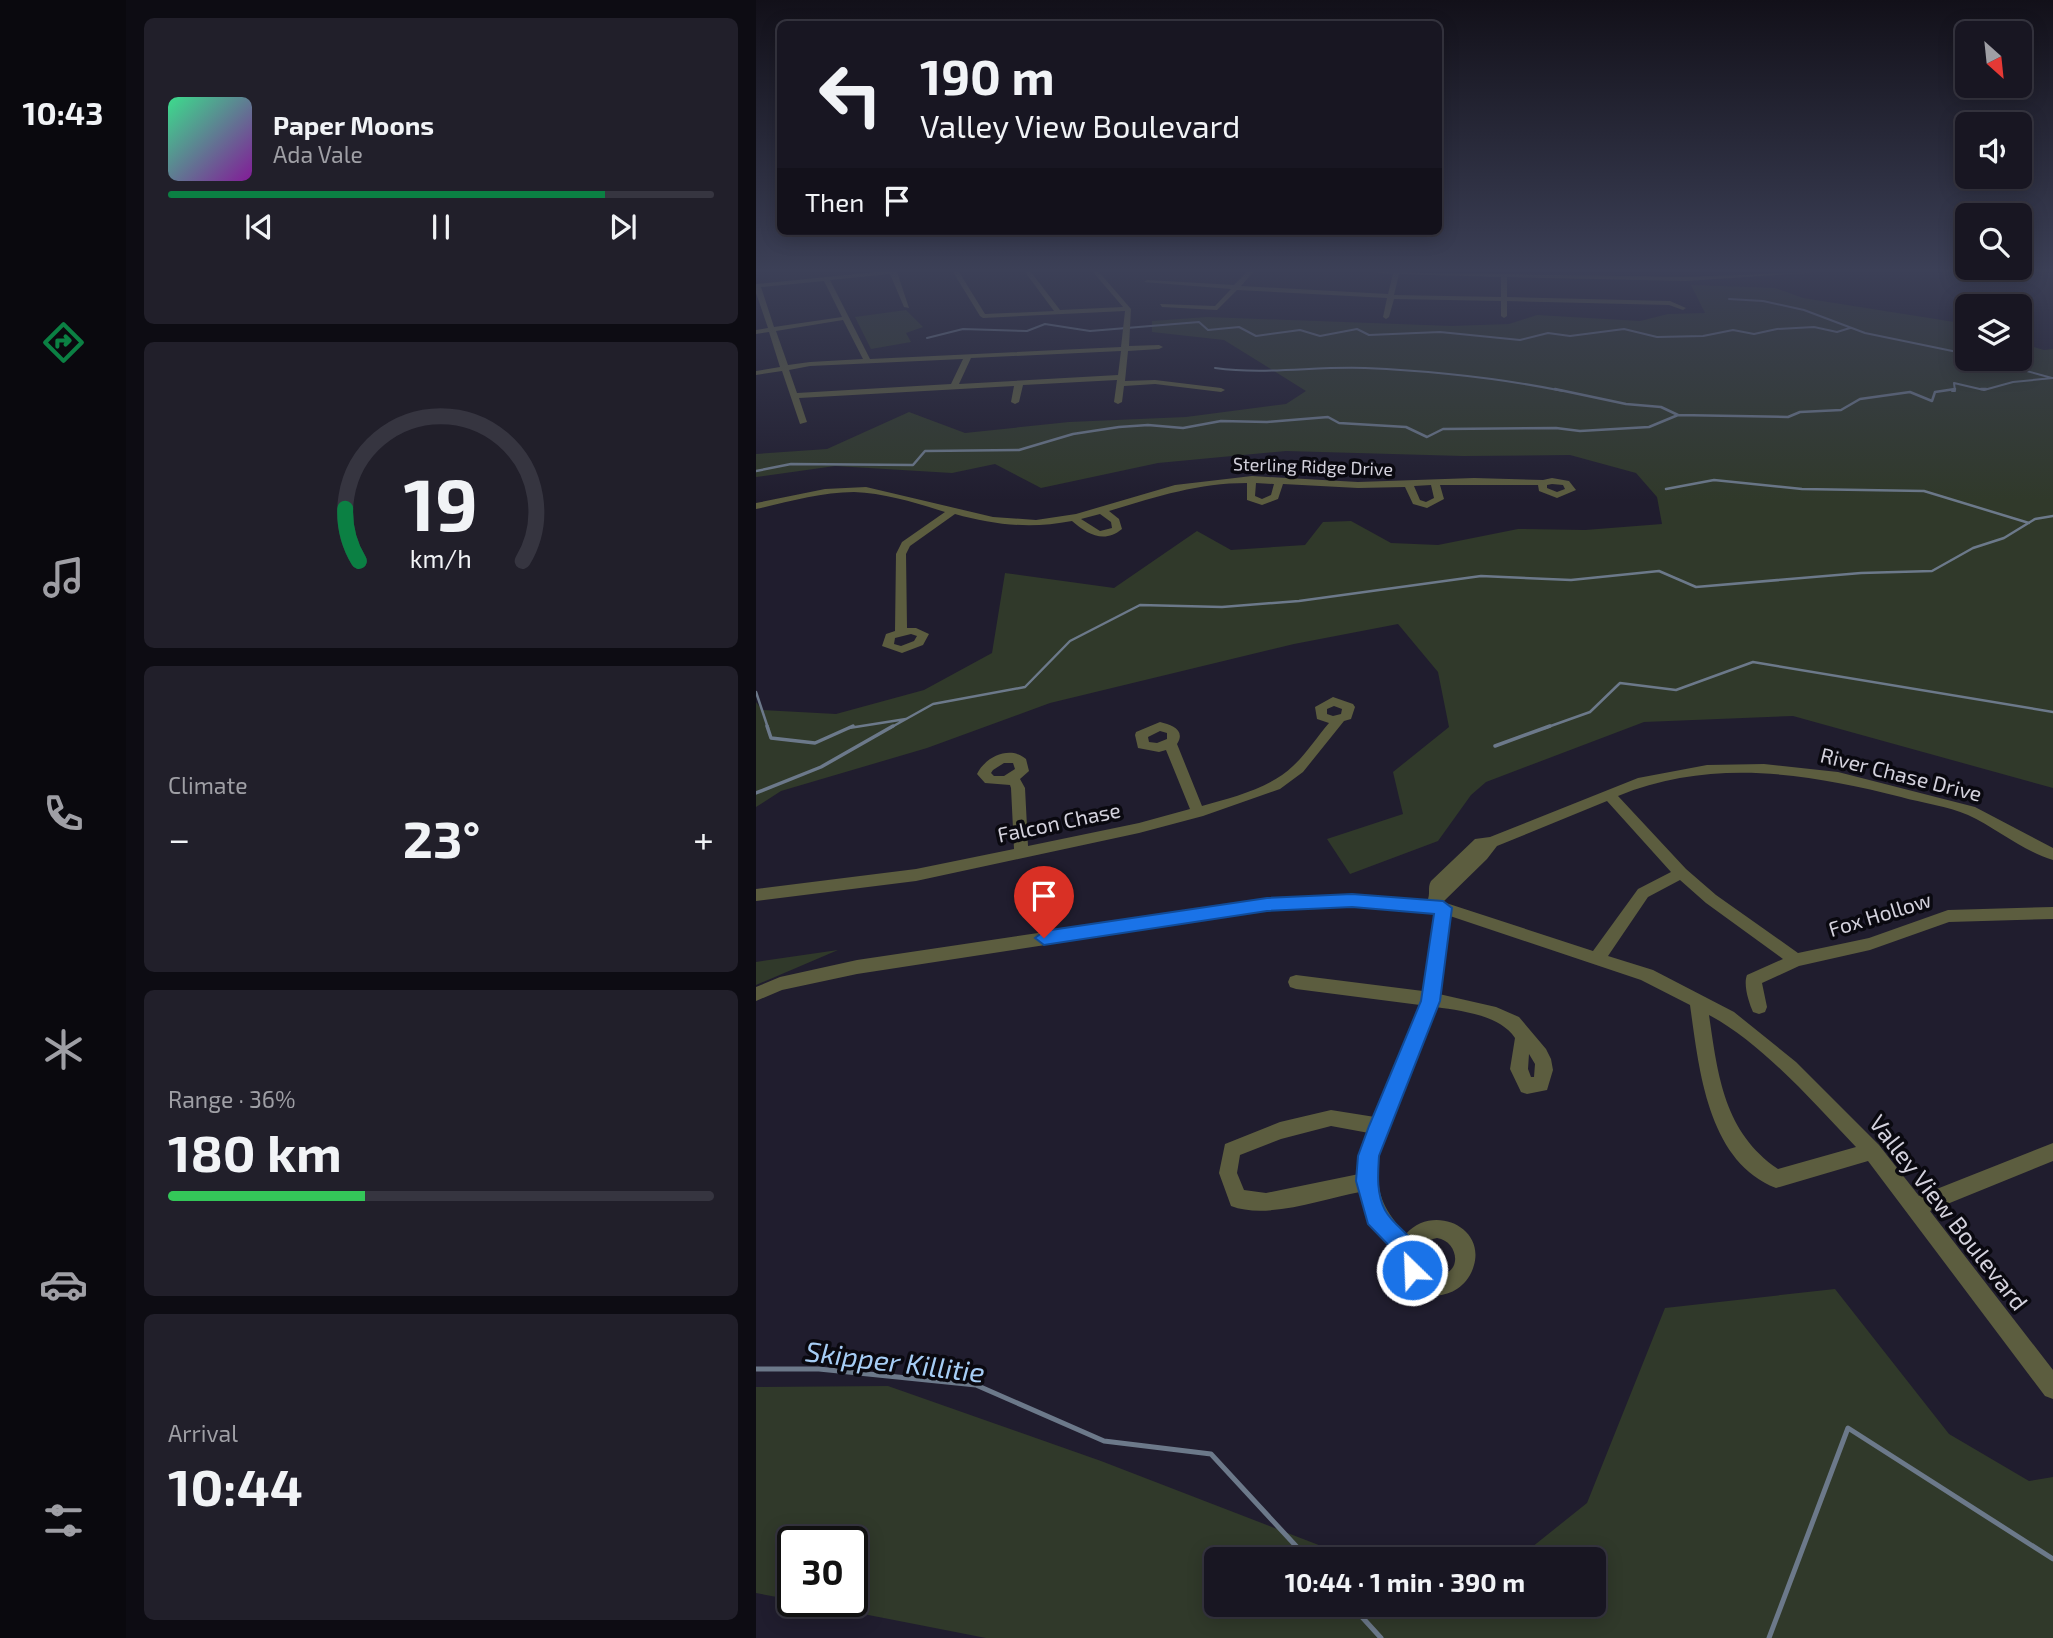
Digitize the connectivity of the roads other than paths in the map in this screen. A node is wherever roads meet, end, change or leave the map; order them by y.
1 (778, 348) edge
2 (861, 348) edge
3 (1134, 348) edge
4 (1124, 349) junction
5 (968, 356) junction
6 (866, 358) junction
7 (785, 368) junction
8 (756, 373) edge
9 (1120, 381) junction
10 (1019, 383) junction
11 (954, 386) junction
12 (1222, 390) dead end
13 (794, 396) junction
14 (1015, 402) dead end
15 (1118, 402) dead end
16 (803, 422) dead end
17 (1252, 479) junction
18 (1280, 479) junction
19 (1544, 483) dead end
20 (1435, 484) junction
21 (1409, 485) junction
22 (756, 506) edge
23 (1100, 509) junction
24 (953, 511) junction
25 (1074, 518) junction
26 (901, 631) dead end
27 (1338, 720) dead end
28 (1170, 744) dead end
29 (1013, 778) dead end
30 (1608, 794) junction
31 (1198, 813) junction
32 (1021, 853) junction
33 (2053, 855) edge
34 (1681, 873) junction
35 (756, 895) edge
36 (1437, 904) junction
37 (2053, 914) edge
38 (1597, 958) junction
39 (1796, 960) junction
40 (1296, 982) dead end
41 (756, 994) edge
42 (1698, 1000) junction
43 (1430, 1001) junction
44 (1759, 1007) dead end
45 (1524, 1038) dead end
46 (1379, 1126) junction
47 (1872, 1151) junction
48 (2053, 1152) edge
49 (1367, 1181) junction
50 (1916, 1206) junction
51 (1409, 1251) dead end
52 (2053, 1388) edge

1 - 7 street
2 - 6 street
3 - 4 street
4 - 5 street
4 - 9 street
5 - 6 street
5 - 11 street
6 - 7 street
7 - 8 street
7 - 13 street
9 - 10 street
9 - 12 street
9 - 15 street
10 - 11 street
10 - 14 street
11 - 13 street
13 - 16 street
17 - 18 street, Sterling Ridge Drive
17 - 18 street
17 - 23 street, Sterling Ridge Drive
18 - 21 street, Sterling Ridge Drive
19 - 20 street, Sterling Ridge Drive
20 - 21 street, Sterling Ridge Drive
20 - 21 street
22 - 24 street, Sterling Ridge Drive
23 - 25 street, Sterling Ridge Drive
23 - 25 street
24 - 25 street, Sterling Ridge Drive
24 - 26 street
27 - 31 street, Falcon Chase
28 - 31 street
29 - 32 street
30 - 33 street, River Chase Drive
30 - 34 street
30 - 36 street, River Chase Drive
31 - 32 street, Falcon Chase
32 - 35 street, Falcon Chase
34 - 38 street
34 - 39 street
36 - 38 street, Valley View Boulevard
36 - 41 street, Valley View Boulevard
36 - 43 street
37 - 39 street, Fox Hollow
38 - 42 street, Valley View Boulevard
39 - 44 street, Fox Hollow
40 - 43 street
42 - 47 street, Valley View Boulevard
42 - 47 street
43 - 45 street
43 - 46 street
46 - 49 street
46 - 49 street
47 - 50 street, Valley View Boulevard
48 - 50 street
49 - 51 street
50 - 52 street, Valley View Boulevard

